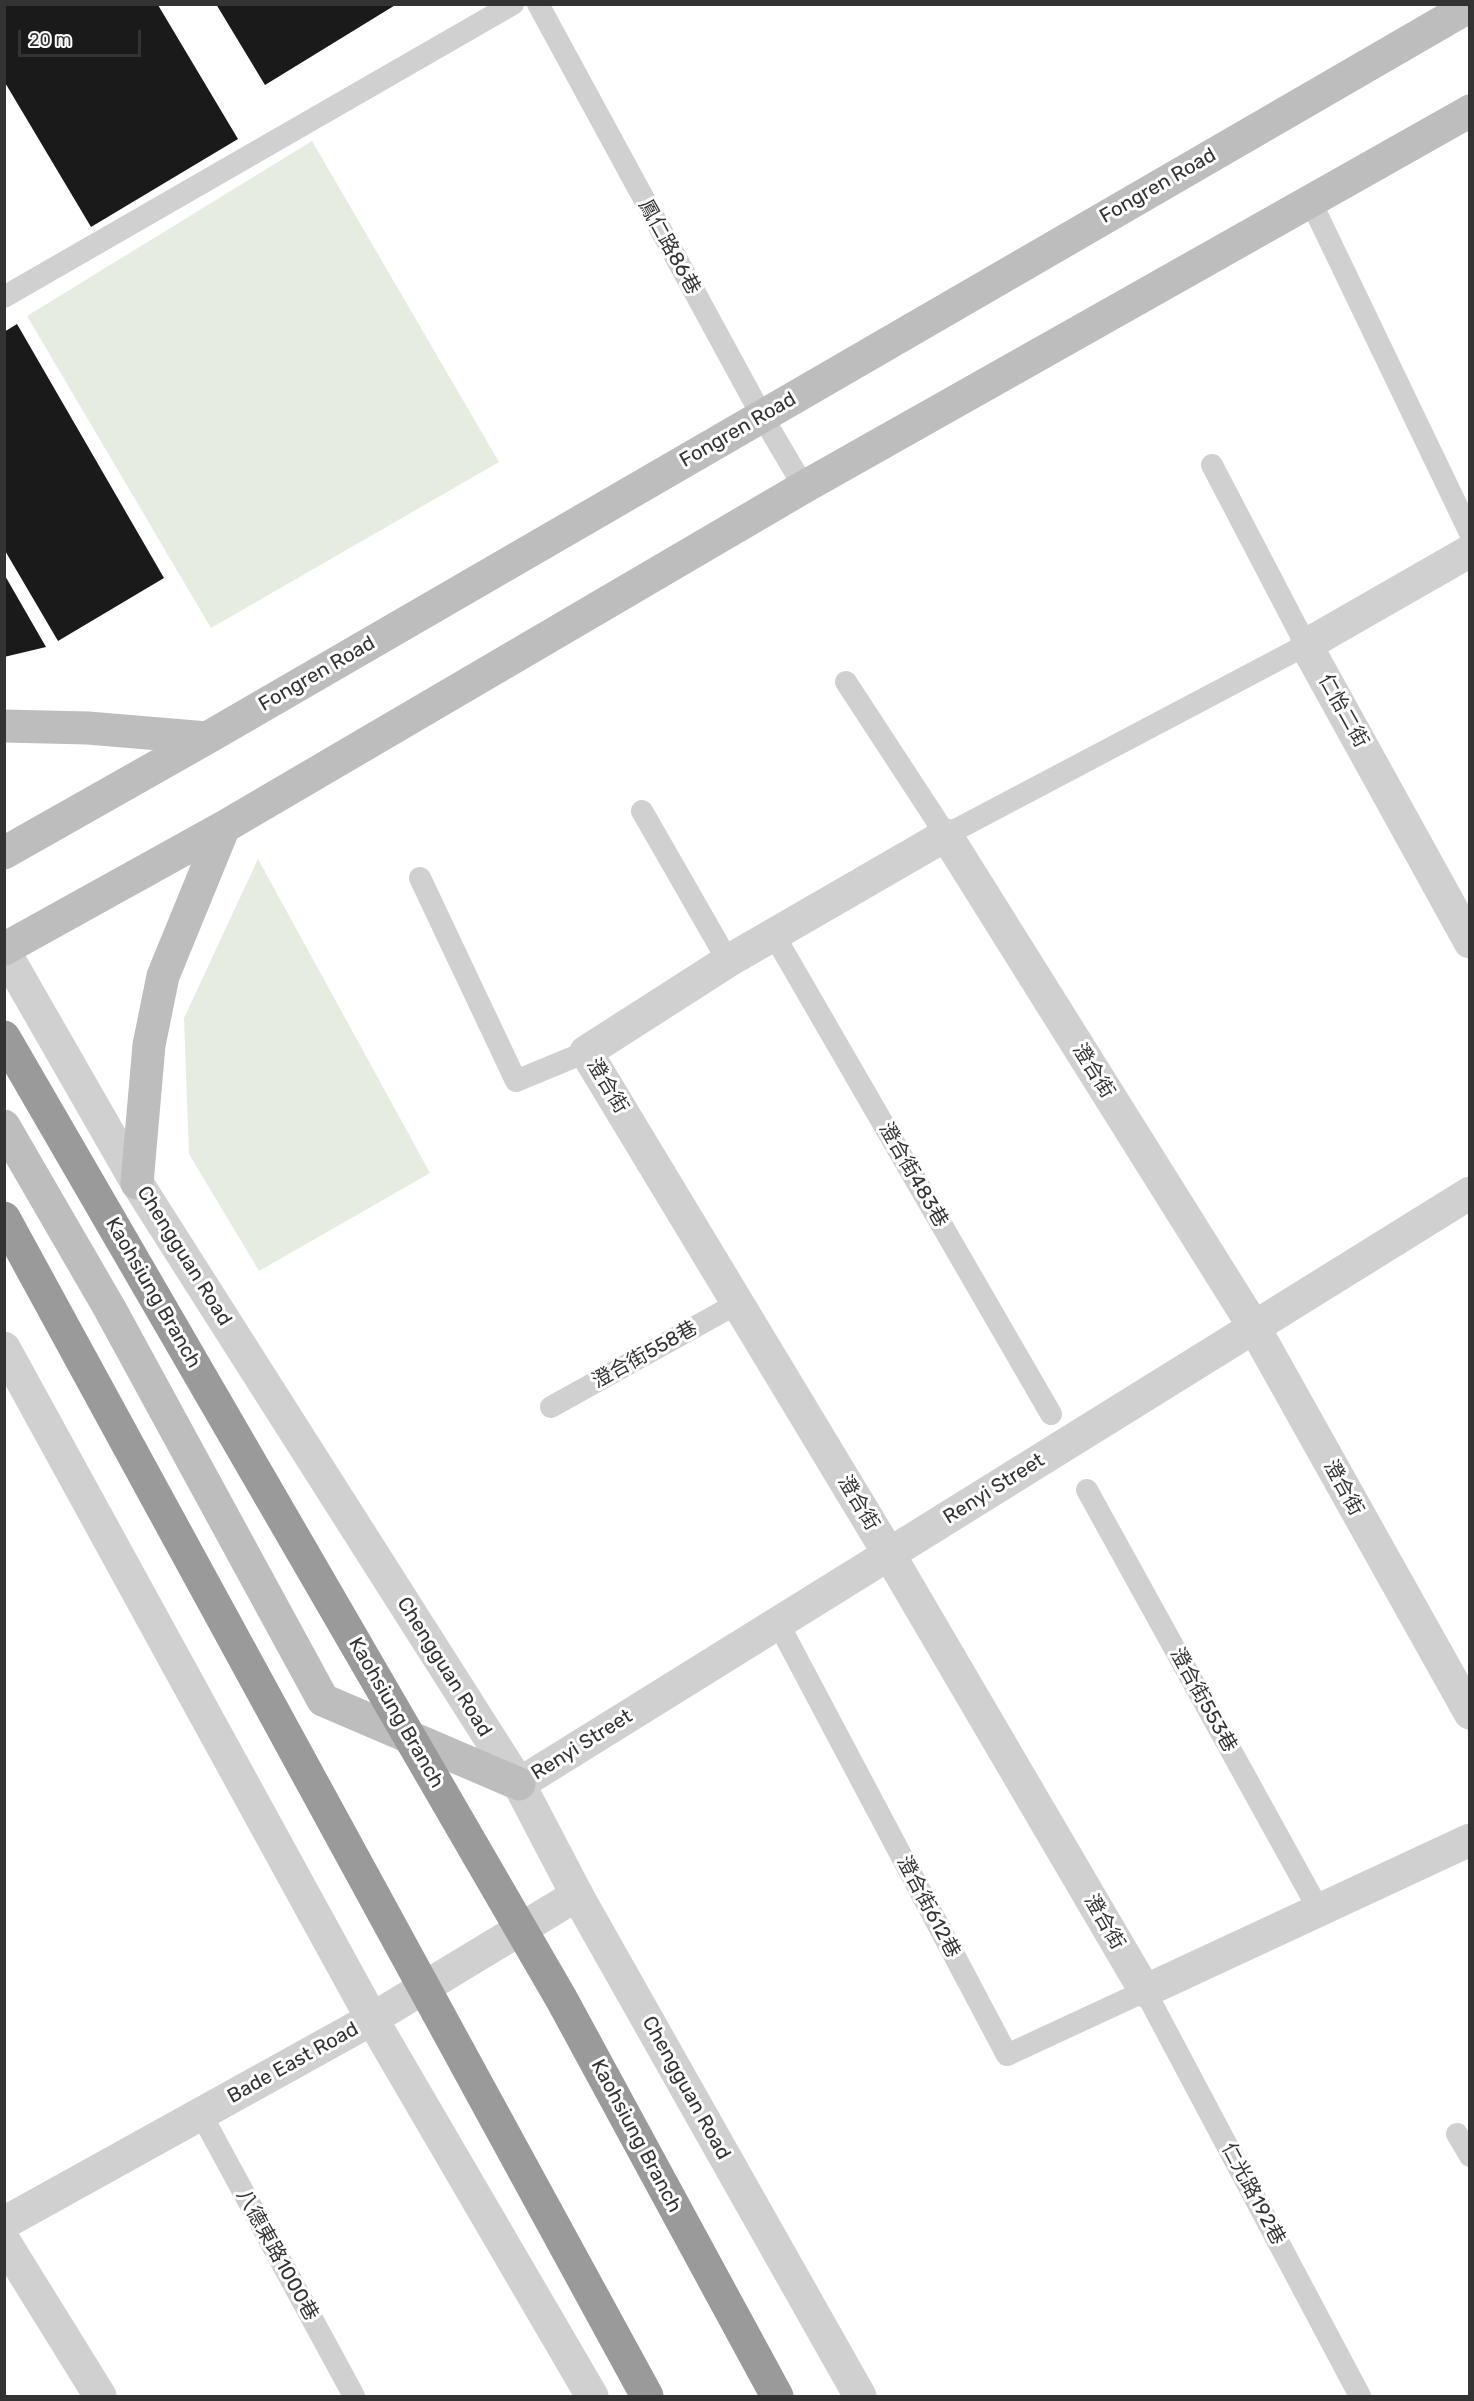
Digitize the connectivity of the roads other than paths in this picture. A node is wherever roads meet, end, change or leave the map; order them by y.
1 (513, 4) edge
2 (538, 4) edge
3 (1470, 6) edge
4 (1470, 111) edge
5 (1311, 202) junction
6 (4, 297) edge
7 (762, 416) junction
8 (1212, 465) dead end
9 (804, 487) junction
10 (1470, 533) edge
11 (1470, 551) edge
12 (1306, 645) junction
13 (846, 682) dead end
14 (4, 726) edge
15 (207, 738) junction
16 (642, 811) dead end
17 (224, 828) junction
18 (946, 836) junction
19 (4, 853) edge
20 (420, 878) dead end
21 (774, 935) junction
22 (1470, 942) edge
23 (4, 950) edge
24 (728, 961) junction
25 (4, 1037) edge
26 (586, 1052) junction
27 (4, 1126) edge
28 (137, 1183) junction
29 (1470, 1193) edge
30 (4, 1218) edge
31 (738, 1303) junction
32 (1254, 1327) junction
33 (4, 1348) edge
34 (551, 1407) dead end
35 (1051, 1414) dead end
36 (1088, 1490) dead end
37 (889, 1554) junction
38 (778, 1623) junction
39 (1470, 1713) edge
40 (519, 1784) junction
41 (1470, 1840) edge
42 (577, 1895) junction
43 (1319, 1910) junction
44 (1145, 1991) junction
45 (372, 2019) junction
46 (201, 2114) junction
47 (1457, 2134) dead end
48 (1470, 2157) edge
49 (4, 2223) edge
50 (4, 2241) edge
51 (100, 2397) edge
52 (354, 2397) edge
53 (592, 2397) edge
54 (647, 2397) edge
55 (777, 2397) edge
56 (860, 2397) edge
57 (1360, 2397) edge

1 - 6 lane
2 - 7 lane, 鳳仁路86巷
3 - 7 main road, Fongren Road
4 - 5 main road
5 - 9 main road
5 - 10 lane
7 - 9 lane, 鳳仁路86巷
7 - 15 main road, Fongren Road
8 - 12 lane
9 - 17 main road
11 - 12 street
12 - 18 lane
12 - 22 street, 仁怡二街
13 - 18 lane
14 - 15 main road
15 - 19 main road, Fongren Road
16 - 24 lane
17 - 23 main road
17 - 28 main road
18 - 21 street, 澄合街
18 - 32 street, 澄合街
20 - 26 lane
21 - 24 street, 澄合街
21 - 35 lane, 澄合街483巷
23 - 28 street, Chengguan Road
24 - 26 street, 澄合街
25 - 55 highway, Kaohsiung Branch, bridge
26 - 31 street, 澄合街
27 - 40 main road
28 - 40 street, Chengguan Road
29 - 32 street, Renyi Street
30 - 54 highway, bridge
31 - 34 lane, 澄合街558巷
31 - 37 street, 澄合街
32 - 37 street, Renyi Street
32 - 39 street, 澄合街
33 - 45 street
36 - 43 lane, 澄合街553巷
37 - 38 street, Renyi Street
37 - 44 street, 澄合街
38 - 40 street, Renyi Street
38 - 44 lane, 澄合街612巷
40 - 42 street, Chengguan Road
41 - 43 street
42 - 45 street, Bade East Road
42 - 56 street, Chengguan Road
43 - 44 street
44 - 57 lane, 仁光路192巷
45 - 46 street, Bade East Road
45 - 53 street
46 - 49 street, Bade East Road
46 - 52 lane, 八德東路1000巷
47 - 48 lane
50 - 51 street

